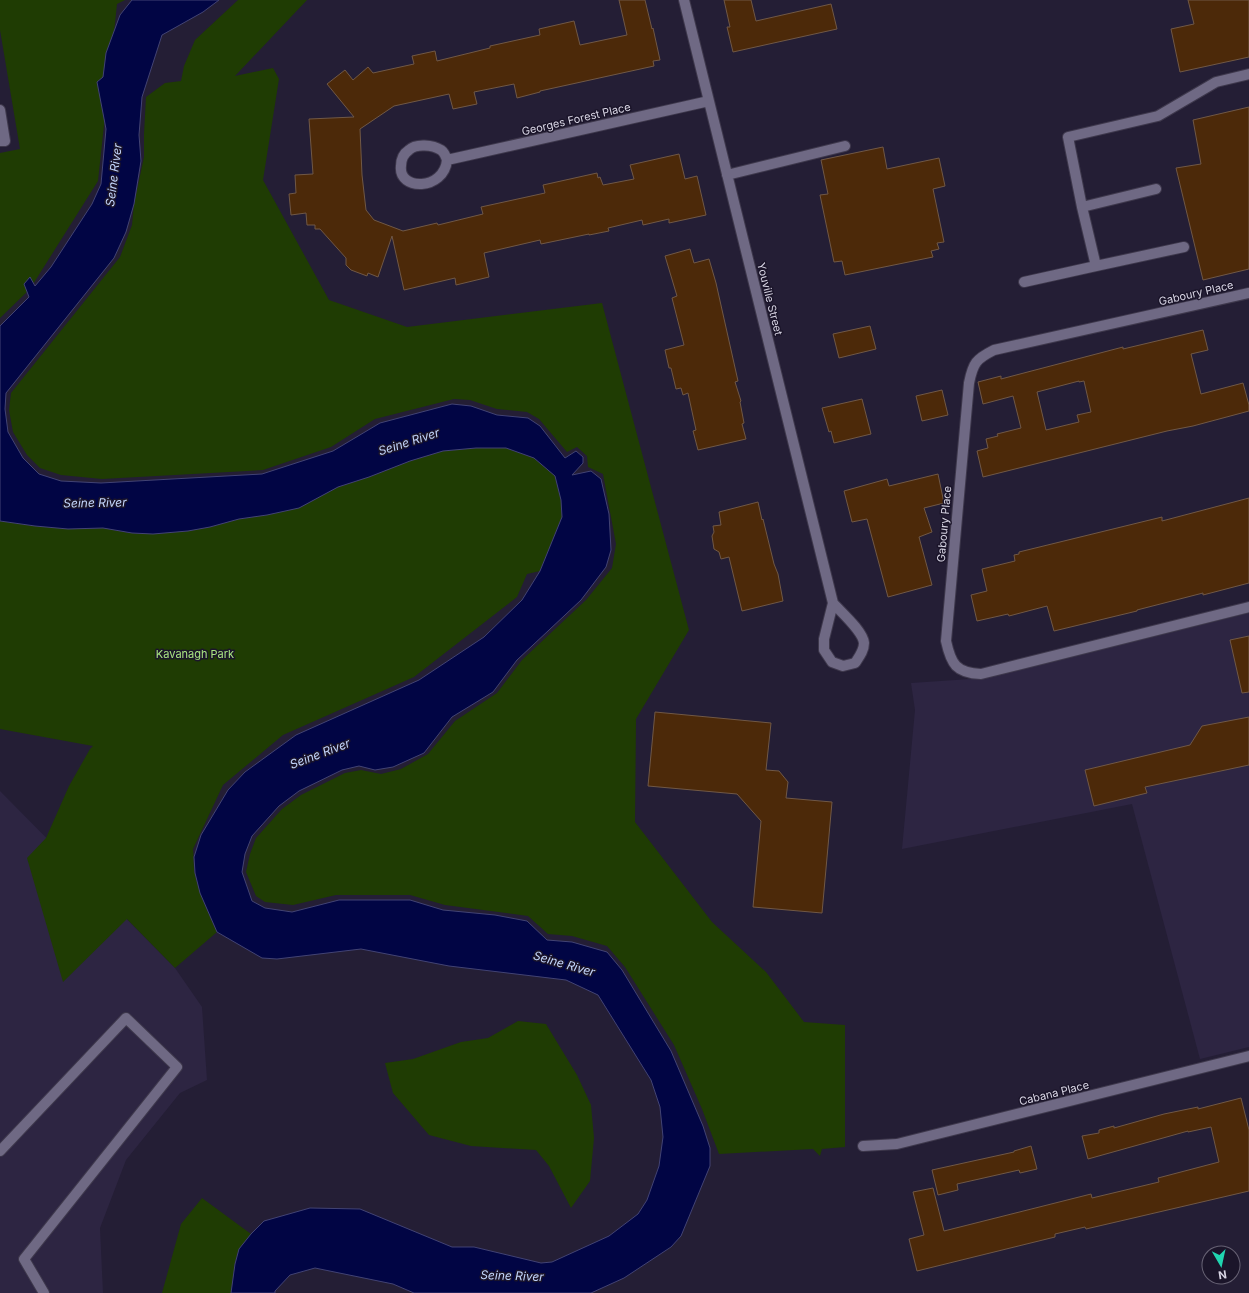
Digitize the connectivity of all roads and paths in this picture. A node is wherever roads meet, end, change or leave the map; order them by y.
1 (684, 0) edge
2 (1249, 74) edge
3 (709, 101) junction
4 (0, 110) edge
5 (2, 141) edge
6 (845, 146) dead end
7 (447, 160) junction
8 (727, 175) junction
9 (1156, 189) dead end
10 (1082, 207) junction
11 (1184, 247) dead end
12 (1096, 266) junction
13 (1024, 282) dead end
14 (1249, 293) edge
15 (833, 603) junction
16 (1249, 607) edge
17 (1249, 1056) edge
18 (863, 1146) dead end
19 (0, 1151) edge
20 (44, 1293) edge

1 - 3 street, Youville Street
2 - 10 street
3 - 7 street, Georges Forest Place
3 - 8 street, Youville Street
4 - 5 street
6 - 8 street
7 - 7 street
8 - 15 street, Youville Street
9 - 10 street
10 - 12 street
11 - 12 street
12 - 13 street
14 - 16 street, Gaboury Place
15 - 15 street, Youville Street
17 - 18 street, Cabana Place
19 - 20 street

